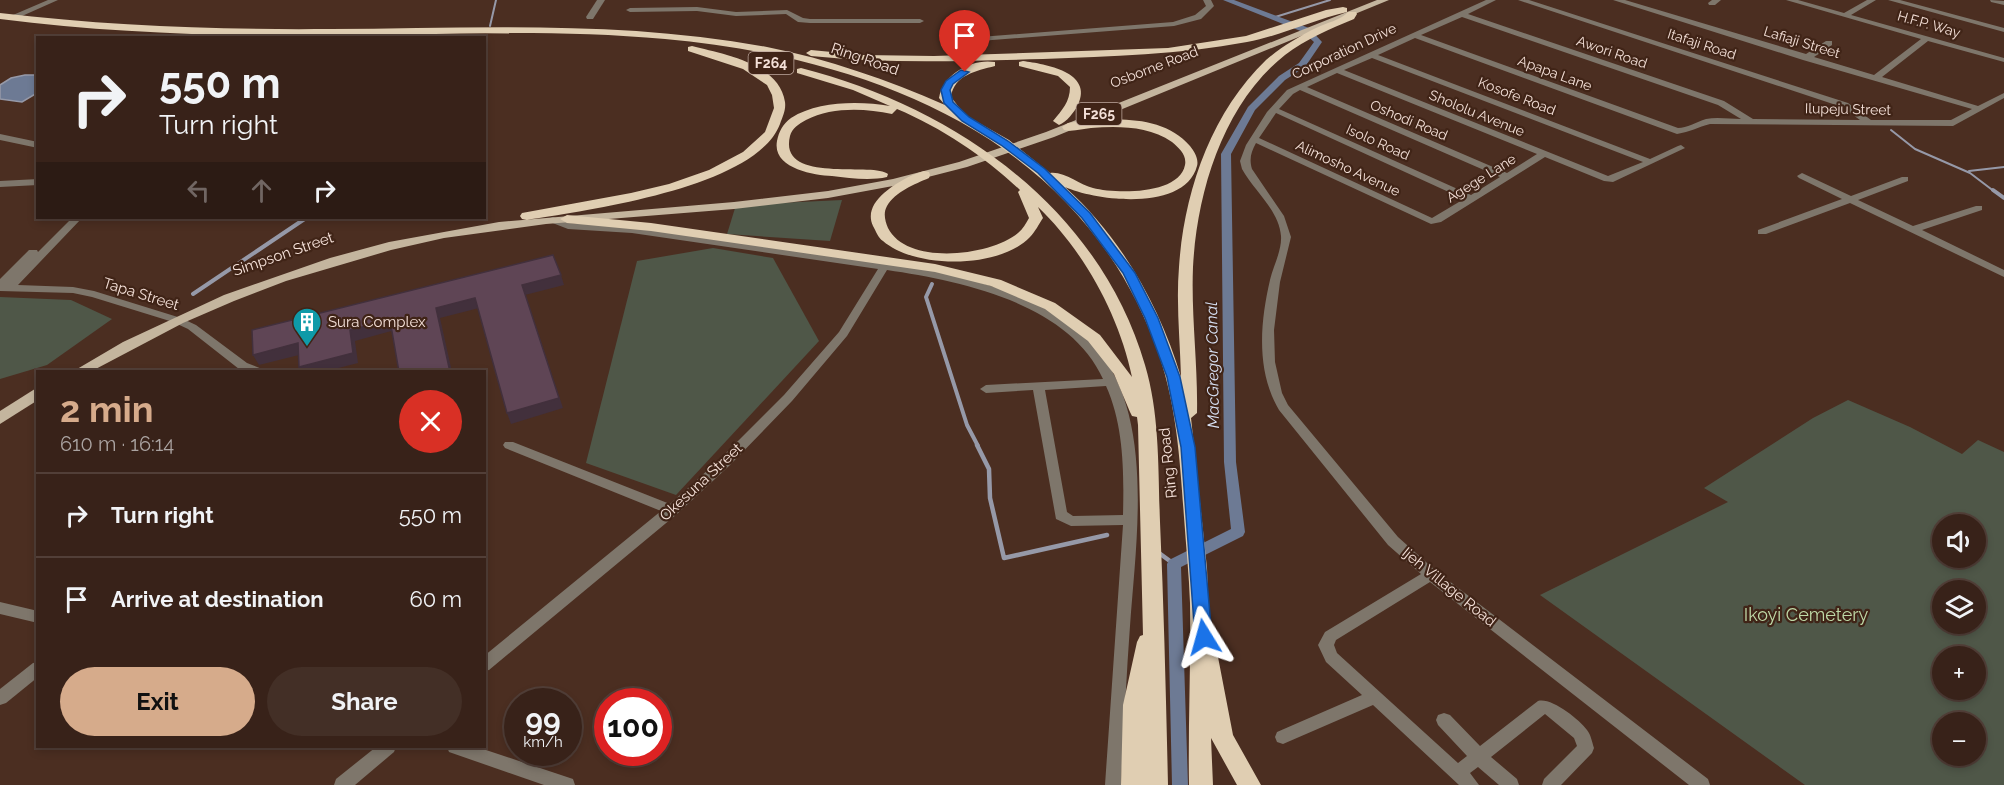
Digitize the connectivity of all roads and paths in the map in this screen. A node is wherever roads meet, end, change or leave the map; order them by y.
1 (54, 0) edge
2 (601, 0) edge
3 (1207, 0) edge
4 (1366, 0) edge
5 (1385, 0) edge
6 (1492, 0) edge
7 (1522, 0) edge
8 (1617, 0) edge
9 (1790, 0) edge
10 (1872, 0) edge
11 (1892, 0) edge
12 (1994, 0) edge
13 (2004, 3) edge
14 (630, 10) dead end
15 (1348, 11) junction
16 (1461, 14) junction
17 (1846, 15) junction
18 (5, 17) edge
19 (590, 17) dead end
20 (920, 21) dead end
21 (1315, 24) junction
22 (0, 27) edge
23 (2004, 30) edge
24 (1292, 34) junction
25 (1414, 35) junction
26 (106, 36) edge
27 (492, 36) edge
28 (1927, 38) junction
29 (954, 41) dead end
30 (1829, 43) dead end
31 (739, 45) junction
32 (692, 49) junction
33 (1372, 55) junction
34 (1806, 58) junction
35 (2004, 60) edge
36 (1336, 70) junction
37 (1875, 78) junction
38 (1299, 87) junction
39 (2004, 95) edge
40 (1980, 109) junction
41 (1275, 110) junction
42 (965, 119) junction
43 (1752, 121) junction
44 (1869, 122) junction
45 (934, 123) junction
46 (1063, 124) junction
47 (1688, 130) joint
48 (0, 131) edge
49 (0, 137) edge
50 (36, 139) edge
51 (1255, 139) junction
52 (36, 145) edge
53 (1681, 148) dead end
54 (1544, 154) junction
55 (1651, 162) junction
56 (1042, 171) junction
57 (882, 174) junction
58 (924, 175) junction
59 (1802, 176) dead end
60 (1508, 177) junction
61 (1905, 179) dead end
62 (36, 182) edge
63 (1020, 183) junction
64 (0, 184) edge
65 (1471, 199) junction
66 (1847, 199) junction
67 (704, 206) junction
68 (1979, 208) dead end
69 (527, 216) junction
70 (67, 219) edge
71 (76, 219) edge
72 (560, 220) junction
73 (1431, 221) joint
74 (1912, 230) junction
75 (1762, 232) dead end
76 (884, 267) junction
77 (2004, 274) edge
78 (3, 287) edge
79 (171, 318) junction
80 (1269, 334) joint
81 (71, 370) edge
82 (82, 370) edge
83 (253, 370) edge
84 (1111, 382) junction
85 (1039, 388) junction
86 (986, 389) dead end
87 (33, 396) edge
88 (0, 419) edge
89 (1146, 435) junction
90 (509, 445) dead end
91 (1188, 447) junction
92 (672, 510) junction
93 (1128, 520) junction
94 (1431, 575) junction
95 (0, 608) edge
96 (1153, 614) junction
97 (1200, 616) junction
98 (36, 617) edge
99 (486, 663) edge
100 (36, 670) edge
101 (1375, 697) junction
102 (0, 698) edge
103 (1444, 720) dead end
104 (1283, 737) dead end
105 (387, 748) edge
106 (458, 748) edge
107 (1479, 757) junction
108 (1458, 773) junction
109 (342, 785) edge
110 (567, 785) edge
111 (1113, 785) edge
112 (1133, 785) edge
113 (1156, 785) edge
114 (1201, 785) edge
115 (1249, 785) edge
116 (1471, 785) edge
117 (1511, 785) edge
118 (1550, 785) edge
119 (1702, 785) edge

1 - 18 street
2 - 19 street
3 - 29 street
4 - 15 main road, F265
5 - 15 main road, F265
6 - 16 street, Corporation Drive
7 - 44 street, Itafaji Road
8 - 34 street, Lafiaji Street
9 - 17 street, H.F.P. Way
10 - 17 street
11 - 23 street
12 - 13 street
14 - 20 street
15 - 21 highway, F265
15 - 21 highway
16 - 25 street, Corporation Drive
16 - 43 street, Awori Road
17 - 28 street, H.F.P. Way
18 - 27 highway, Ring Road / F264
21 - 24 highway
21 - 24 highway, F265
22 - 26 highway
24 - 31 highway, F265
24 - 46 main road, Osborne Road / F265
24 - 91 highway
25 - 33 street, Corporation Drive
25 - 47 street, Apapa Lane
27 - 31 highway, Ring Road / F264
27 - 32 highway, Ring Road / F264
28 - 35 street, H.F.P. Way
28 - 37 street
30 - 34 street
31 - 42 highway, Ring Road / F264
32 - 45 highway, Ring Road / F264
32 - 69 highway
33 - 36 street, Corporation Drive
33 - 55 street, Kosofe Road
34 - 37 street, Lafiaji Street
36 - 38 street, Corporation Drive
36 - 54 street, Shololu Avenue
37 - 40 street, Lafiaji Street
38 - 41 street, Corporation Drive
38 - 60 street, Oshodi Road
39 - 40 street, Ilupeju Street
40 - 44 street, Ilupeju Street
41 - 51 street, Corporation Drive
41 - 65 street, Isolo Road
42 - 46 highway
42 - 56 highway, Ring Road / F264
43 - 44 street, Ilupeju Street
43 - 47 street, Ilupeju Street
45 - 57 highway
45 - 63 highway, Ring Road / F264
46 - 56 highway
46 - 57 main road, Osborne Road
46 - 58 main road, Osborne Road / F265
48 - 50 street
49 - 52 street
51 - 73 street, Alimosho Avenue
51 - 80 street, Corporation Drive
53 - 55 street
54 - 55 street, Shololu Avenue
54 - 60 street, Agege Lane
56 - 91 highway, Ring Road / F264
57 - 67 main road, Osborne Road
58 - 63 highway, F265
58 - 67 main road, Osborne Road
59 - 66 street
60 - 65 street, Agege Lane
61 - 66 street
62 - 64 street
63 - 89 highway, Ring Road / F264
65 - 73 street, Agege Lane
66 - 74 street
66 - 75 street
67 - 69 main road, Simpson Street
67 - 72 main road
68 - 74 street
69 - 79 main road, Simpson Street
70 - 78 street
71 - 78 street
72 - 76 street
72 - 79 main road
72 - 89 highway
74 - 77 street
76 - 84 street
76 - 92 street, Okesuna Street
78 - 79 street, Tapa Street
79 - 81 main road, Simpson Street
79 - 82 main road
79 - 83 street, Tapa Street
80 - 94 street, Ijeh Village Road
84 - 85 street
84 - 93 street
85 - 86 street
85 - 93 street
87 - 88 main road
89 - 96 highway, Ring Road / F264
90 - 92 street
91 - 97 highway, Ring Road / F264
92 - 99 street, Okesuna Street
93 - 111 street
94 - 101 street
94 - 119 street, Ijeh Village Road
95 - 98 street
96 - 112 highway
96 - 113 highway, Ring Road / F264
97 - 114 highway, Ring Road / F264
97 - 115 highway
100 - 102 street
101 - 104 street
101 - 108 street
103 - 107 street
105 - 109 street
106 - 110 street
107 - 108 street
107 - 117 street
107 - 118 street
108 - 116 street

